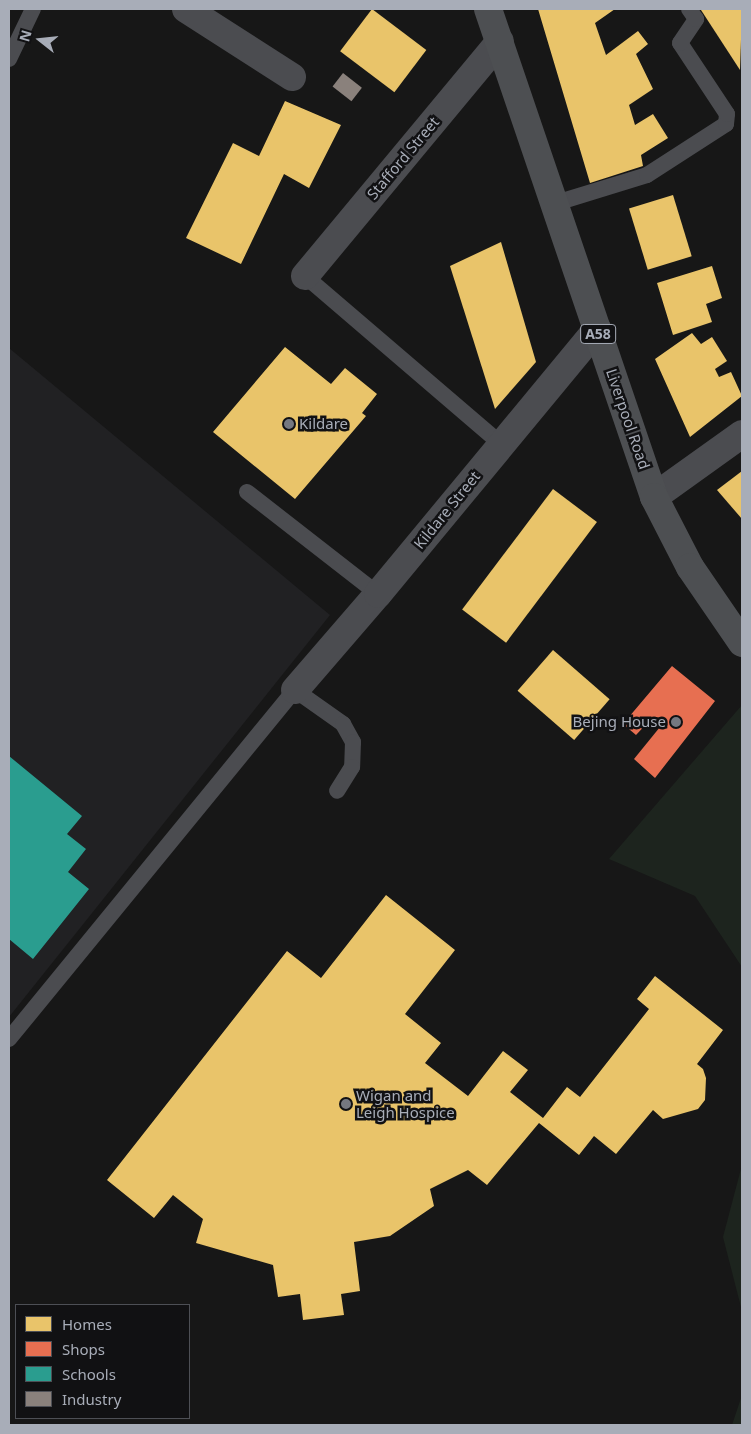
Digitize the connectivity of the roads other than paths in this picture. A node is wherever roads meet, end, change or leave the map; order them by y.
1 (33, 9) edge
2 (186, 9) edge
3 (488, 9) edge
4 (689, 9) edge
5 (500, 41) junction
6 (9, 59) edge
7 (292, 77) dead end
8 (556, 203) junction
9 (305, 276) joint
10 (597, 329) junction
11 (742, 434) edge
12 (501, 444) junction
13 (247, 492) dead end
14 (654, 497) junction
15 (378, 594) junction
16 (742, 643) edge
17 (295, 690) junction
18 (337, 791) dead end
19 (9, 1039) edge

1 - 6 lane
2 - 7 street
3 - 5 main road, Liverpool Road / A58
4 - 8 lane
5 - 8 main road, Liverpool Road / A58
5 - 9 street, Stafford Street
8 - 10 main road, Liverpool Road / A58
9 - 12 lane
10 - 12 street, Kildare Street
10 - 14 main road, Liverpool Road / A58
11 - 14 street
12 - 15 street, Kildare Street
13 - 15 lane
14 - 16 main road, Liverpool Road / A58
15 - 17 street, Kildare Street
17 - 18 lane
17 - 19 lane

